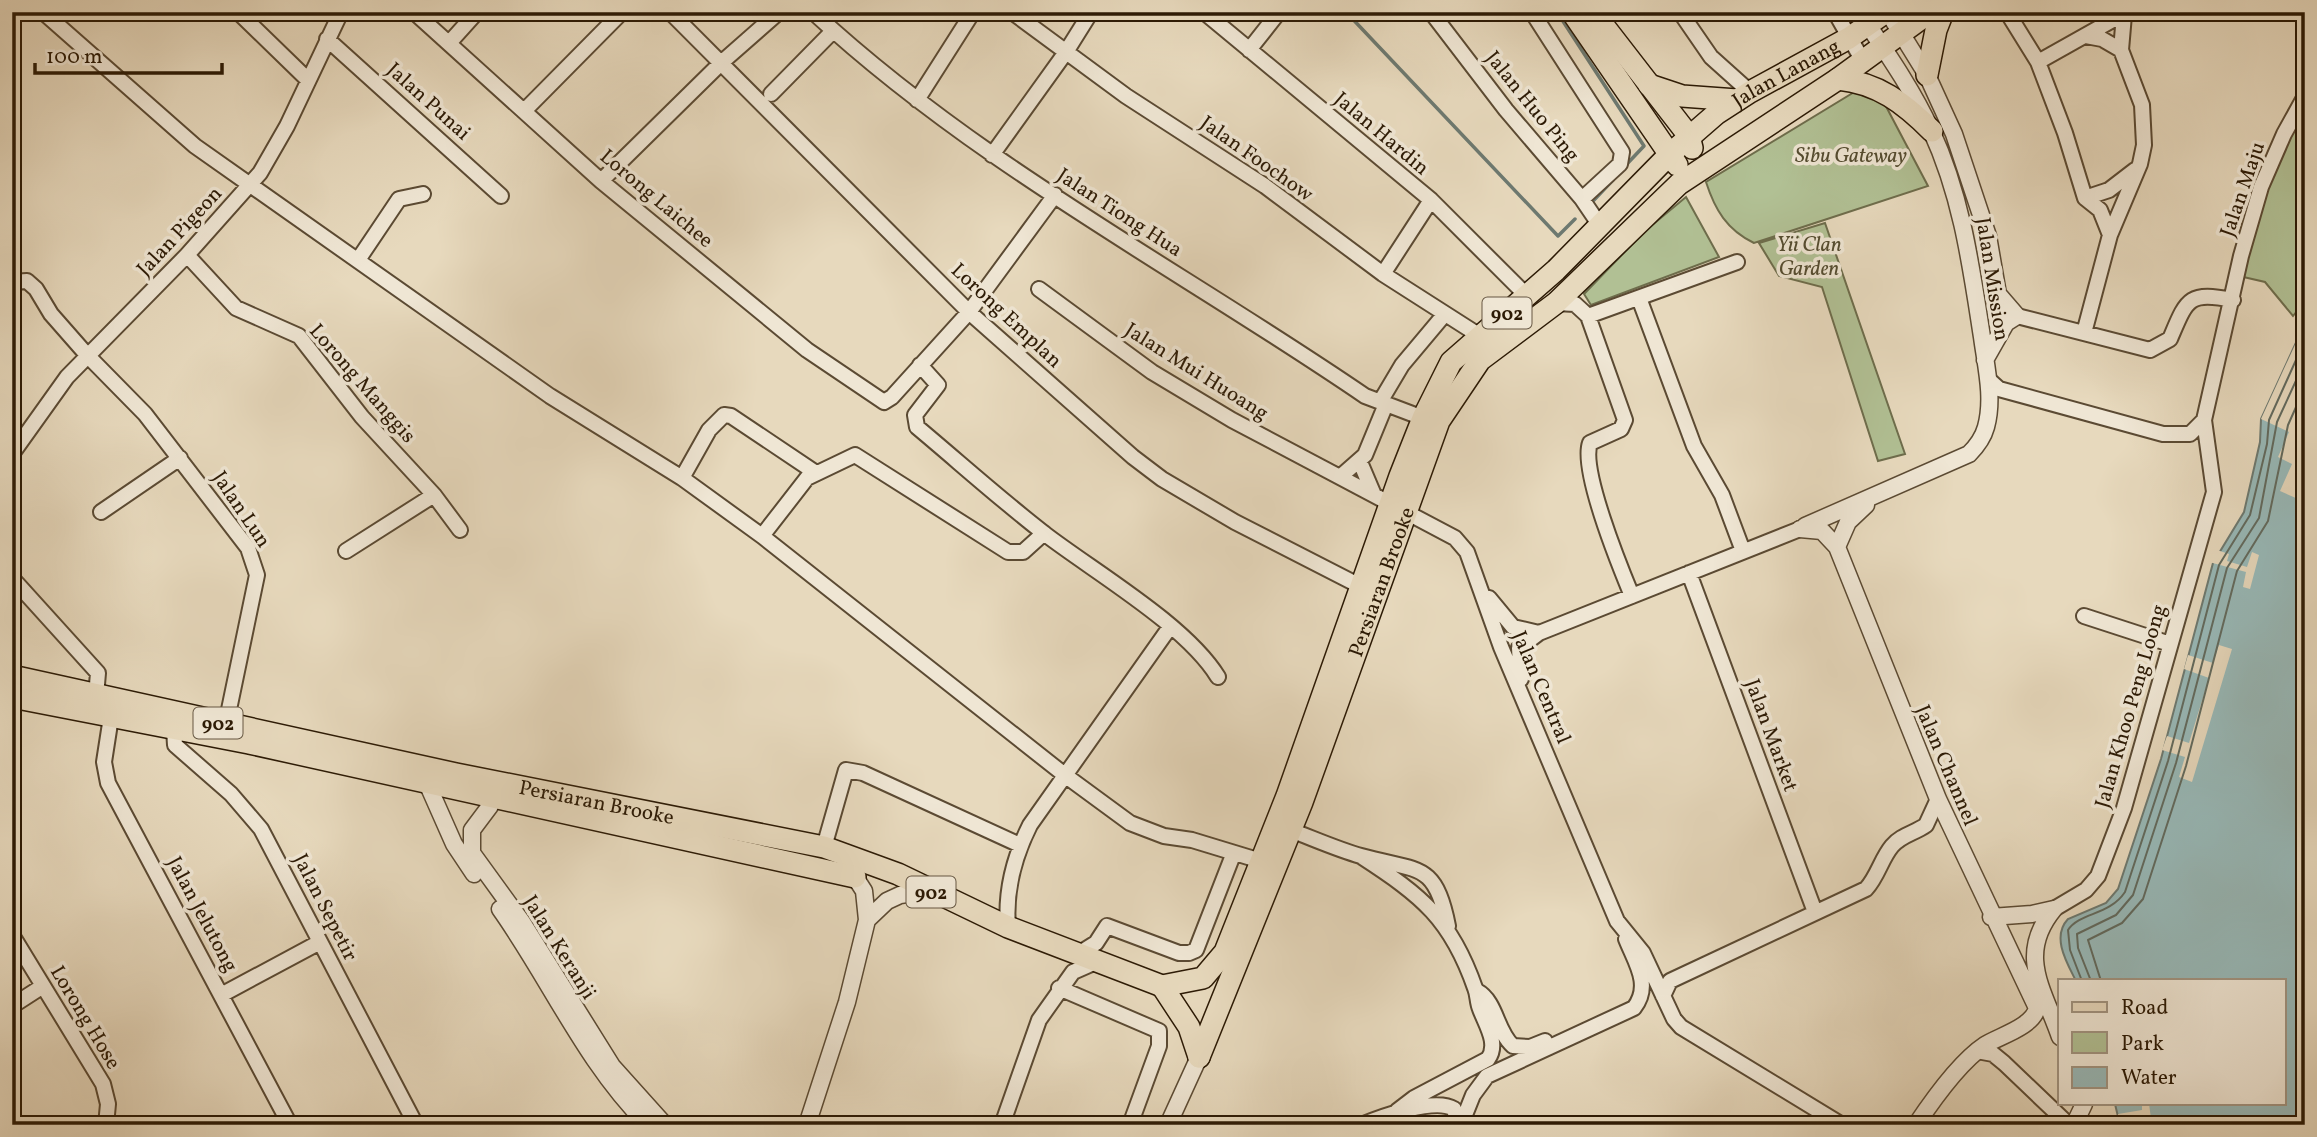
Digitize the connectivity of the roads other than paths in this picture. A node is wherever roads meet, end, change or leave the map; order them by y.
1 (43, 12) edge
2 (238, 12) edge
3 (341, 12) edge
4 (414, 12) edge
5 (477, 12) edge
6 (622, 12) edge
7 (670, 12) edge
8 (779, 12) edge
9 (814, 12) edge
10 (973, 12) edge
11 (1012, 12) edge
12 (1091, 12) edge
13 (1204, 12) edge
14 (1279, 12) edge
15 (1432, 12) edge
16 (1532, 12) edge
17 (1572, 12) edge
18 (1593, 12) edge
19 (1680, 12) edge
20 (1835, 12) edge
21 (1887, 12) edge
22 (1930, 12) edge
23 (1943, 12) edge
24 (2007, 12) edge
25 (2126, 13) edge
26 (1868, 25) junction
27 (833, 31) junction
28 (1901, 33) junction
29 (2085, 36) junction
30 (1849, 38) junction
31 (327, 39) junction
32 (450, 42) junction
33 (1882, 47) junction
34 (1249, 50) junction
35 (2121, 50) junction
36 (1066, 52) junction
37 (1863, 61) junction
38 (2038, 62) junction
39 (721, 63) junction
40 (1927, 75) junction
41 (307, 79) junction
42 (1838, 79) junction
43 (1649, 85) junction
44 (771, 94) dead end
45 (1743, 96) junction
46 (2305, 96) edge
47 (917, 100) junction
48 (526, 110) junction
49 (1932, 131) junction
50 (1744, 139) junction
51 (1691, 142) junction
52 (992, 155) junction
53 (1670, 155) junction
54 (2139, 166) junction
55 (1685, 179) junction
56 (601, 181) junction
57 (250, 184) junction
58 (423, 194) dead end
59 (1055, 195) junction
60 (501, 196) dead end
61 (2085, 198) junction
62 (1582, 199) junction
63 (1431, 200) junction
64 (1601, 227) junction
65 (2110, 235) junction
66 (187, 255) junction
67 (358, 260) junction
68 (1737, 262) dead end
69 (1383, 274) junction
70 (12, 282) edge
71 (1039, 289) dead end
72 (1526, 295) junction
73 (1639, 298) junction
74 (2233, 300) junction
75 (1556, 303) junction
76 (969, 312) junction
77 (1444, 315) junction
78 (1588, 316) junction
79 (2017, 316) junction
80 (2084, 333) junction
81 (1480, 336) junction
82 (87, 355) junction
83 (1985, 360) junction
84 (920, 365) junction
85 (1989, 380) junction
86 (1383, 403) junction
87 (1423, 418) junction
88 (2204, 420) junction
89 (12, 454) edge
90 (180, 457) junction
91 (1360, 462) junction
92 (816, 472) junction
93 (1340, 477) junction
94 (682, 478) junction
95 (435, 495) junction
96 (1876, 497) junction
97 (1388, 502) junction
98 (101, 512) dead end
99 (1800, 529) junction
100 (460, 530) dead end
101 (1044, 533) junction
102 (762, 536) junction
103 (1837, 547) junction
104 (346, 551) dead end
105 (1743, 551) junction
106 (1689, 573) junction
107 (12, 578) edge
108 (1362, 587) junction
109 (1483, 591) junction
110 (1632, 596) junction
111 (2084, 617) dead end
112 (1170, 627) junction
113 (1539, 633) junction
114 (2170, 644) junction
115 (12, 676) edge
116 (1218, 677) dead end
117 (1523, 694) junction
118 (96, 696) junction
119 (12, 697) edge
120 (111, 717) junction
121 (226, 724) junction
122 (174, 729) junction
123 (1066, 776) junction
124 (427, 783) junction
125 (487, 788) junction
126 (1938, 799) junction
127 (1283, 827) junction
128 (472, 830) junction
129 (449, 833) junction
130 (1020, 845) junction
131 (824, 847) junction
132 (1233, 855) junction
133 (1362, 857) junction
134 (1261, 862) junction
135 (855, 877) joint
136 (929, 891) junction
137 (2054, 909) junction
138 (1815, 912) junction
139 (1991, 917) junction
140 (867, 920) junction
141 (1620, 926) junction
142 (1008, 927) junction
143 (1449, 931) junction
144 (12, 935) edge
145 (320, 942) junction
146 (1090, 957) junction
147 (1655, 979) junction
148 (1670, 981) junction
149 (43, 986) junction
150 (1162, 986) junction
151 (1059, 988) junction
152 (1477, 990) junction
153 (223, 994) junction
154 (1663, 996) junction
155 (12, 1006) edge
156 (2025, 1024) junction
157 (2058, 1032) edge
158 (2058, 1035) edge
159 (1977, 1051) junction
160 (1199, 1057) junction
161 (637, 1094) junction
162 (2083, 1106) edge
163 (1396, 1111) junction
164 (106, 1125) edge
165 (290, 1125) edge
166 (416, 1125) edge
167 (648, 1125) edge
168 (657, 1125) edge
169 (665, 1125) edge
170 (807, 1125) edge
171 (1002, 1125) edge
172 (1130, 1125) edge
173 (1168, 1125) edge
174 (1361, 1125) edge
175 (1460, 1125) edge
176 (1842, 1125) edge
177 (1916, 1125) edge
178 (2069, 1125) edge
179 (2074, 1125) edge

1 - 57 street
2 - 41 street
3 - 31 street, Jalan Pigeon
4 - 32 street, Lorong Laichee
5 - 32 street
6 - 48 street
7 - 39 street, Lorong Emplan
8 - 39 street
9 - 27 street, Jalan Tiong Hua
10 - 47 street
11 - 36 street, Jalan Foochow
12 - 36 street
13 - 34 street, Jalan Hardin
14 - 34 street
15 - 62 street, Jalan Huo Ping
16 - 62 street
17 - 53 main road
18 - 43 main road
19 - 45 street
20 - 30 street
21 - 26 main road, Jalan Lanang
21 - 28 street, Jalan Mission
22 - 28 main road, Jalan Lanang
23 - 40 main road
24 - 38 street
25 - 29 street
25 - 35 street
26 - 30 main road, Jalan Lanang
26 - 33 street, Jalan Mission
27 - 44 street
27 - 47 street, Jalan Tiong Hua
28 - 33 main road, Jalan Lanang
28 - 40 street, Jalan Mission
29 - 35 street
29 - 38 street
30 - 37 street
30 - 45 main road, Jalan Lanang
31 - 41 street, Jalan Pigeon
31 - 60 street, Jalan Punai
32 - 48 street, Lorong Laichee
33 - 37 main road, Jalan Lanang
33 - 49 street, Jalan Mission
34 - 63 street, Jalan Hardin
35 - 54 street
36 - 52 street
36 - 69 street, Jalan Foochow
37 - 42 main road, Jalan Lanang
38 - 61 street
39 - 56 street
39 - 76 street, Lorong Emplan
40 - 79 street, Jalan Mission
41 - 57 street, Jalan Pigeon
42 - 49 main road
42 - 50 main road, Jalan Lanang
43 - 45 main road
43 - 51 main road
45 - 51 main road, Jalan Lanang
46 - 74 street, Jalan Maju
47 - 52 street, Jalan Tiong Hua
48 - 56 street, Lorong Laichee
49 - 83 street, Jalan Mission
50 - 51 main road
50 - 55 main road, Persiaran Brooke / 902
51 - 53 main road, Persiaran Brooke / 902
51 - 55 main road
52 - 59 street, Jalan Tiong Hua
53 - 55 main road
53 - 64 main road, Persiaran Brooke / 902
54 - 61 street
54 - 65 street
55 - 75 main road, Persiaran Brooke / 902
56 - 84 street, Lorong Laichee
57 - 66 street, Jalan Pigeon
57 - 67 street
58 - 67 street
59 - 76 street
59 - 86 street, Jalan Tiong Hua
61 - 65 street
62 - 64 street, Jalan Huo Ping
63 - 69 street
63 - 72 street, Jalan Hardin
64 - 72 main road, Persiaran Brooke / 902
65 - 80 street
66 - 82 street, Jalan Pigeon
66 - 95 street, Lorong Manggis
67 - 94 street
68 - 73 street
69 - 77 street, Jalan Foochow
70 - 82 street, Jalan Lun
71 - 93 street, Jalan Mui Huoang
72 - 81 main road, Persiaran Brooke / 902
73 - 78 street
73 - 105 street
74 - 80 street
74 - 88 street, Jalan Maju
75 - 78 street
75 - 97 main road, Persiaran Brooke / 902
76 - 84 street
76 - 108 street, Lorong Emplan
77 - 81 street, Jalan Foochow
77 - 86 street
78 - 110 street
79 - 80 street
79 - 83 street
81 - 87 main road, Persiaran Brooke / 902
82 - 89 street, Jalan Pigeon
82 - 90 street, Jalan Lun
83 - 85 street, Jalan Mission
84 - 101 street
85 - 88 street
85 - 96 street, Jalan Mission
86 - 87 street, Jalan Tiong Hua
86 - 91 street
87 - 97 main road, Persiaran Brooke / 902
88 - 114 street, Jalan Khoo Peng Loong
90 - 98 street
90 - 121 street, Jalan Lun
91 - 93 street
91 - 97 street
92 - 94 street
92 - 101 street
92 - 102 street
93 - 97 street, Jalan Mui Huoang
94 - 102 street
95 - 100 street, Lorong Manggis
95 - 104 street
96 - 99 street
96 - 103 street
97 - 108 main road, Persiaran Brooke / 902
97 - 109 street, Jalan Central
97 - 127 main road, Persiaran Brooke / 902
99 - 103 street
99 - 105 street
101 - 112 street
102 - 123 street
103 - 126 street, Jalan Channel
105 - 106 street
106 - 110 street
106 - 138 street, Jalan Market
107 - 118 street
108 - 127 main road, Persiaran Brooke / 902
109 - 113 street
109 - 117 street, Jalan Central
110 - 113 street
111 - 114 street
112 - 116 street
112 - 123 street
113 - 117 street
114 - 137 street, Jalan Khoo Peng Loong
115 - 118 main road, Persiaran Brooke / 902
117 - 141 street, Jalan Central
118 - 121 main road, Persiaran Brooke / 902
119 - 120 main road, Persiaran Brooke / 902
120 - 122 main road, Persiaran Brooke / 902
120 - 153 street, Jalan Jelutong
121 - 125 main road, Persiaran Brooke / 902
122 - 124 main road, Persiaran Brooke / 902
122 - 145 street, Jalan Sepetir
123 - 130 street
123 - 132 street
124 - 125 main road, Persiaran Brooke / 902
124 - 129 street, Jalan Keranji
125 - 128 street
125 - 131 main road, Persiaran Brooke / 902
125 - 135 main road, Persiaran Brooke / 902
126 - 138 street
126 - 139 street, Jalan Channel
127 - 133 street
127 - 134 main road, Persiaran Brooke / 902
127 - 160 main road, Persiaran Brooke / 902
128 - 129 street
128 - 161 street, Jalan Keranji
129 - 167 street, Jalan Keranji
130 - 131 street
130 - 142 street
131 - 136 main road, Persiaran Brooke / 902
132 - 134 street
132 - 146 street
133 - 143 street
133 - 143 street
134 - 150 main road, Persiaran Brooke / 902
135 - 140 street
136 - 140 street
136 - 142 main road, Persiaran Brooke / 902
137 - 139 street
137 - 157 street
138 - 148 street
139 - 156 street, Jalan Channel
140 - 170 street
141 - 147 street
141 - 152 street
141 - 175 street
142 - 146 main road, Persiaran Brooke / 902
143 - 152 street
144 - 149 street, Lorong Hose
145 - 153 street
145 - 166 street, Jalan Sepetir
146 - 150 main road, Persiaran Brooke / 902
146 - 151 street
147 - 148 street
147 - 154 street
148 - 154 street
149 - 155 street
149 - 164 street, Lorong Hose
150 - 160 main road
151 - 171 street
151 - 172 street
152 - 163 street
153 - 165 street, Jalan Jelutong
154 - 176 street
156 - 158 street
156 - 159 street
159 - 177 street
159 - 178 street
160 - 173 street
161 - 168 street
161 - 169 street, Jalan Keranji
162 - 179 street
163 - 174 street
163 - 175 street

